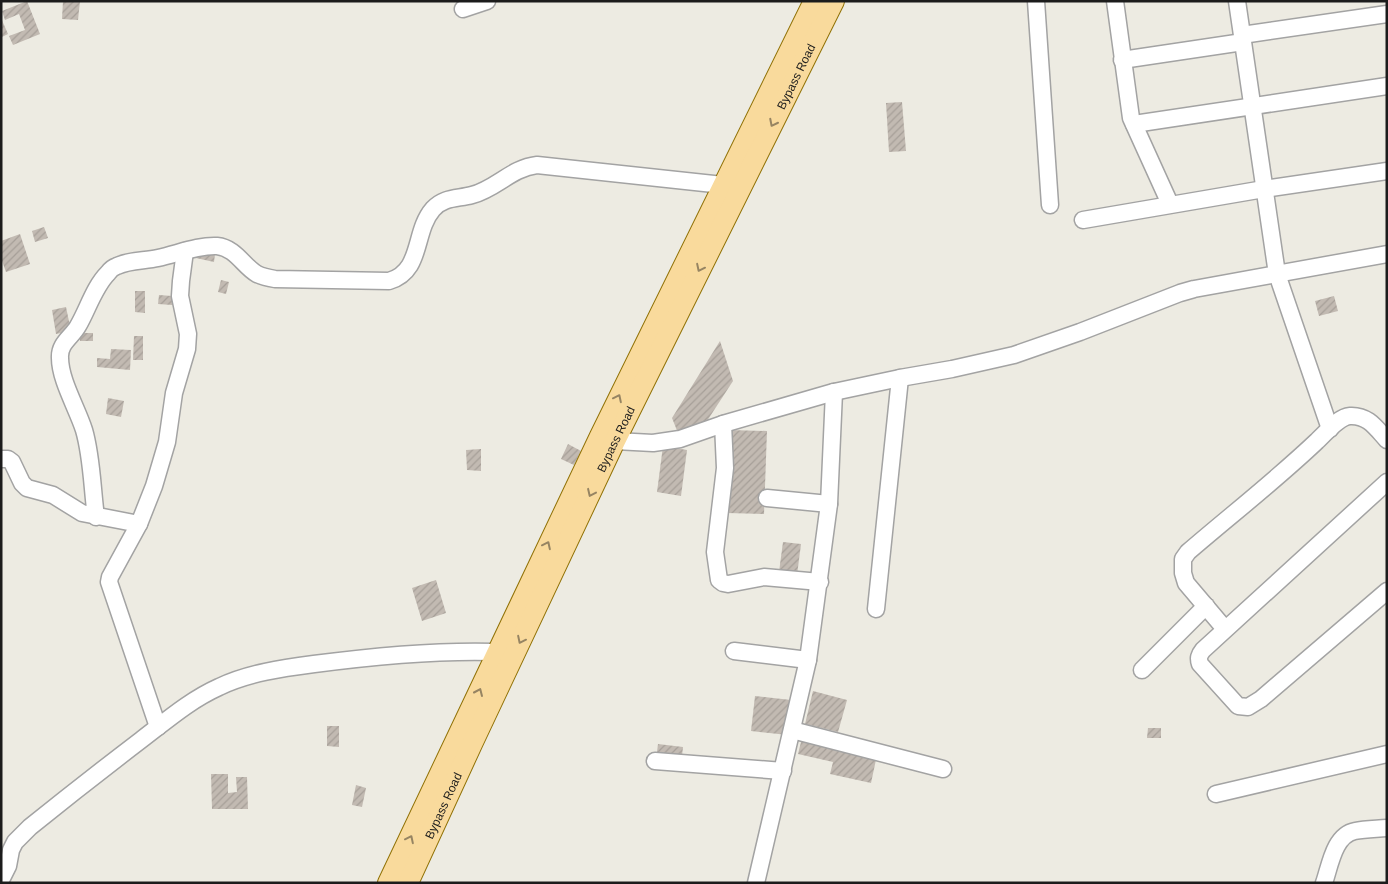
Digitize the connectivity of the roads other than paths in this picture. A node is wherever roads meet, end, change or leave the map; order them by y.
1 (487, 1) edge
2 (814, 1) edge
3 (834, 1) edge
4 (1036, 1) edge
5 (1115, 1) edge
6 (1237, 1) edge
7 (463, 9) dead end
8 (1387, 14) edge
9 (1242, 39) junction
10 (1122, 60) junction
11 (1387, 86) edge
12 (1252, 106) junction
13 (1134, 124) junction
14 (1387, 171) edge
15 (723, 185) junction
16 (1264, 189) junction
17 (1170, 204) junction
18 (1050, 205) dead end
19 (1083, 220) dead end
20 (185, 252) junction
21 (1387, 254) edge
22 (1277, 274) junction
23 (900, 378) junction
24 (834, 392) junction
25 (723, 424) junction
26 (1330, 429) junction
27 (1387, 440) edge
28 (615, 441) junction
29 (1, 459) edge
30 (1387, 482) edge
31 (767, 498) dead end
32 (829, 504) junction
33 (96, 516) junction
34 (139, 524) junction
35 (820, 582) junction
36 (1387, 591) edge
37 (1206, 606) junction
38 (876, 609) dead end
39 (1225, 629) junction
40 (734, 651) dead end
41 (496, 652) junction
42 (808, 660) junction
43 (1142, 670) dead end
44 (158, 727) junction
45 (792, 730) junction
46 (1387, 754) edge
47 (655, 761) dead end
48 (943, 769) dead end
49 (783, 771) junction
50 (1216, 794) dead end
51 (1387, 828) edge
52 (1, 880) edge
53 (388, 883) edge
54 (408, 883) edge
55 (756, 883) edge
56 (1324, 883) edge

1 - 7 street
2 - 15 main road, Bypass Road
3 -> 28 main road, Bypass Road
4 - 18 street
5 - 10 street
6 - 9 street
8 - 9 street
9 - 10 street
9 - 12 street
10 - 13 street
11 - 12 street
12 - 13 street
12 - 16 street
13 - 17 street
14 - 16 street
15 - 20 street
41 -> 15 main road, Bypass Road
16 - 17 street
16 - 22 street
17 - 19 street
20 - 33 street
20 - 34 street
21 - 22 street
22 - 23 street
22 - 26 street
23 - 24 street
23 - 38 street
24 - 25 street
24 - 32 street
25 - 28 street
25 - 35 street
26 - 27 street
26 - 37 street
28 -> 54 main road, Bypass Road
29 - 33 street
30 - 39 street
31 - 32 street
32 - 35 street
33 - 34 street
34 - 44 street
35 - 42 street
36 - 39 street
37 - 39 street
37 - 43 street
40 - 42 street
41 - 44 street
53 -> 41 main road, Bypass Road
42 - 45 street
44 - 52 street
45 - 48 street
45 - 49 street
46 - 50 street
47 - 49 street
49 - 55 street
51 - 56 street

